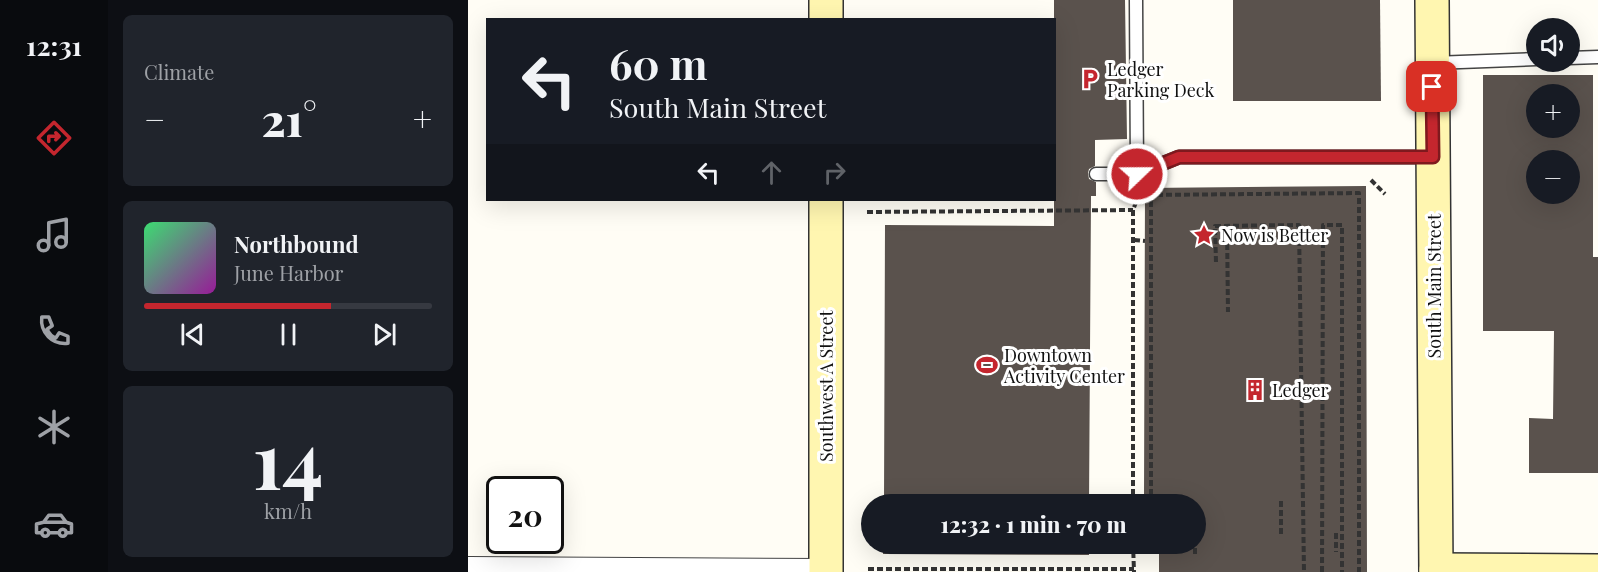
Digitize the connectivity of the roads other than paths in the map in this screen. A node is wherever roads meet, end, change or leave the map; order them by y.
1 (826, 0) edge
2 (1136, 0) edge
3 (1432, 0) edge
4 (826, 18) edge
5 (1598, 57) edge
6 (1580, 58) edge
7 (1526, 59) edge
8 (1432, 63) junction
9 (1433, 157) junction
10 (1095, 174) dead end
11 (1137, 174) junction
12 (826, 201) edge
13 (468, 570) edge
14 (1436, 571) edge
15 (1598, 571) edge
16 (826, 572) edge

1 - 4 street
2 - 11 lane
3 - 8 street, South Main Street
5 - 6 lane
7 - 8 lane
8 - 9 street, South Main Street
9 - 11 lane
9 - 14 street, South Main Street
10 - 11 lane
12 - 16 street, Southwest A Street
13 - 16 street
14 - 15 street

